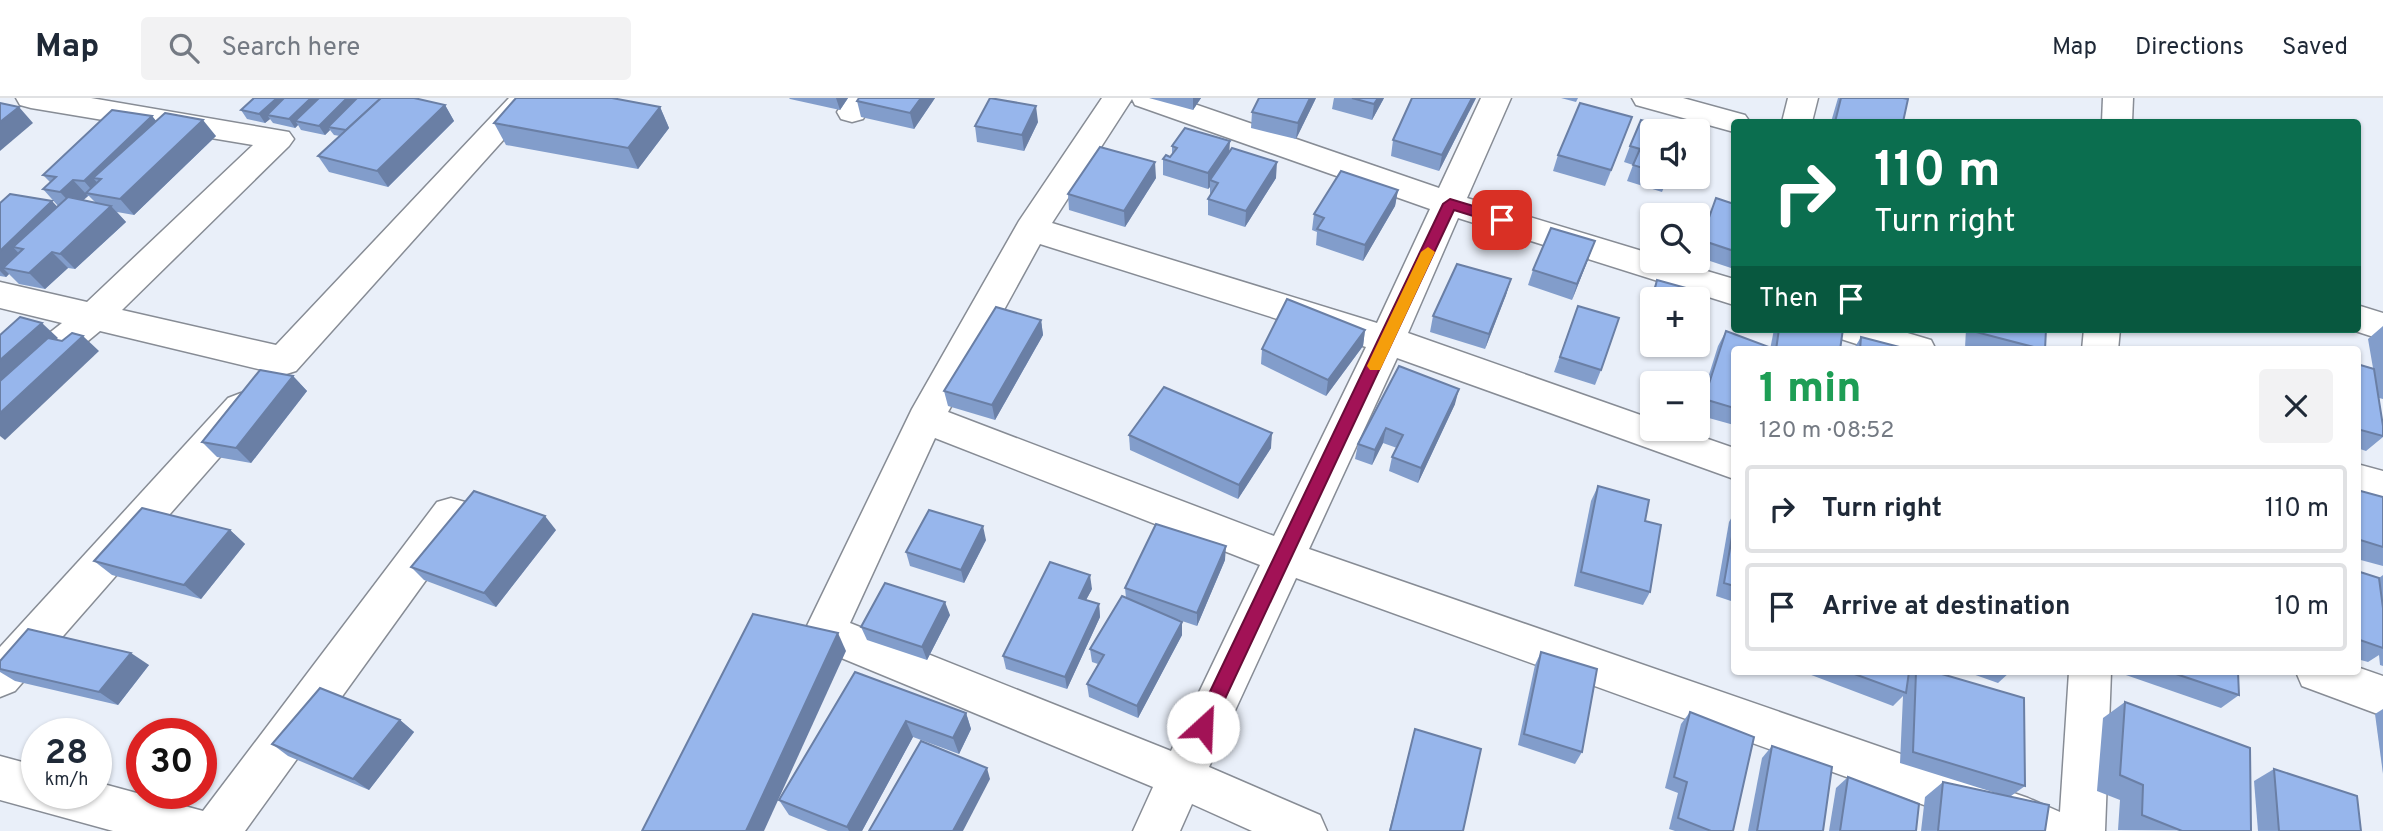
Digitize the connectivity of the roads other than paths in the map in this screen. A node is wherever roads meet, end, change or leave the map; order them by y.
1 (526, 98) edge
2 (1117, 98) edge
3 (1146, 98) edge
4 (1496, 98) edge
5 (1647, 98) edge
6 (1802, 98) edge
7 (2118, 98) edge
8 (45, 99) edge
9 (1798, 119) edge
10 (2117, 119) edge
11 (1731, 121) edge
12 (1450, 204) junction
13 (1031, 229) junction
14 (1731, 291) edge
15 (0, 295) edge
16 (92, 318) junction
17 (2361, 319) edge
18 (2383, 327) edge
19 (1864, 333) edge
20 (1387, 340) junction
21 (1905, 346) edge
22 (283, 361) junction
23 (0, 393) edge
24 (925, 419) junction
25 (1731, 463) edge
26 (2361, 481) edge
27 (2383, 487) edge
28 (451, 514) edge
29 (1284, 557) junction
30 (2090, 675) edge
31 (2325, 675) edge
32 (0, 677) edge
33 (2383, 696) edge
34 (1180, 776) junction
35 (0, 778) edge
36 (21, 784) edge
37 (112, 809) edge
38 (196, 831) edge
39 (217, 831) edge
40 (1156, 831) edge
41 (1304, 831) edge
42 (2050, 831) edge
43 (2082, 831) edge

1 - 22 street
2 - 13 street
3 - 12 street
4 - 12 street
5 - 11 street
6 - 9 street
7 - 10 street
8 - 16 street
12 - 14 street
12 - 20 street
13 - 20 street
13 - 24 street
15 - 16 street
16 - 22 street
16 - 23 street
17 - 18 street
19 - 21 street
20 - 25 street
20 - 29 street
22 - 32 street
24 - 29 street
24 - 34 street
26 - 27 street
28 - 39 street
29 - 34 street
29 - 42 street
30 - 43 street
31 - 33 street
34 - 40 street
34 - 41 street
35 - 36 street
37 - 38 street

